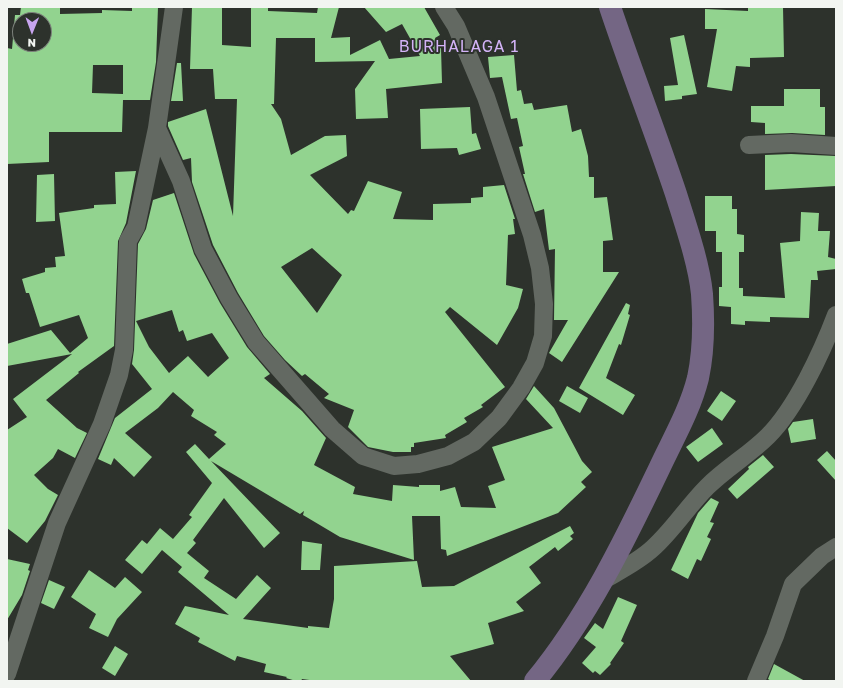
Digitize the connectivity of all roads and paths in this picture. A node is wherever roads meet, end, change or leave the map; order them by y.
1 (174, 7) edge
2 (444, 7) edge
3 (610, 7) edge
4 (157, 128) junction
5 (749, 145) dead end
6 (836, 146) edge
7 (836, 315) edge
8 (836, 547) edge
9 (602, 581) junction
10 (7, 674) edge
11 (535, 681) edge
12 (756, 681) edge

1 - 4 street
2 - 4 street
3 - 9 street
4 - 10 street
5 - 6 street
7 - 9 street
8 - 12 street
9 - 11 street

